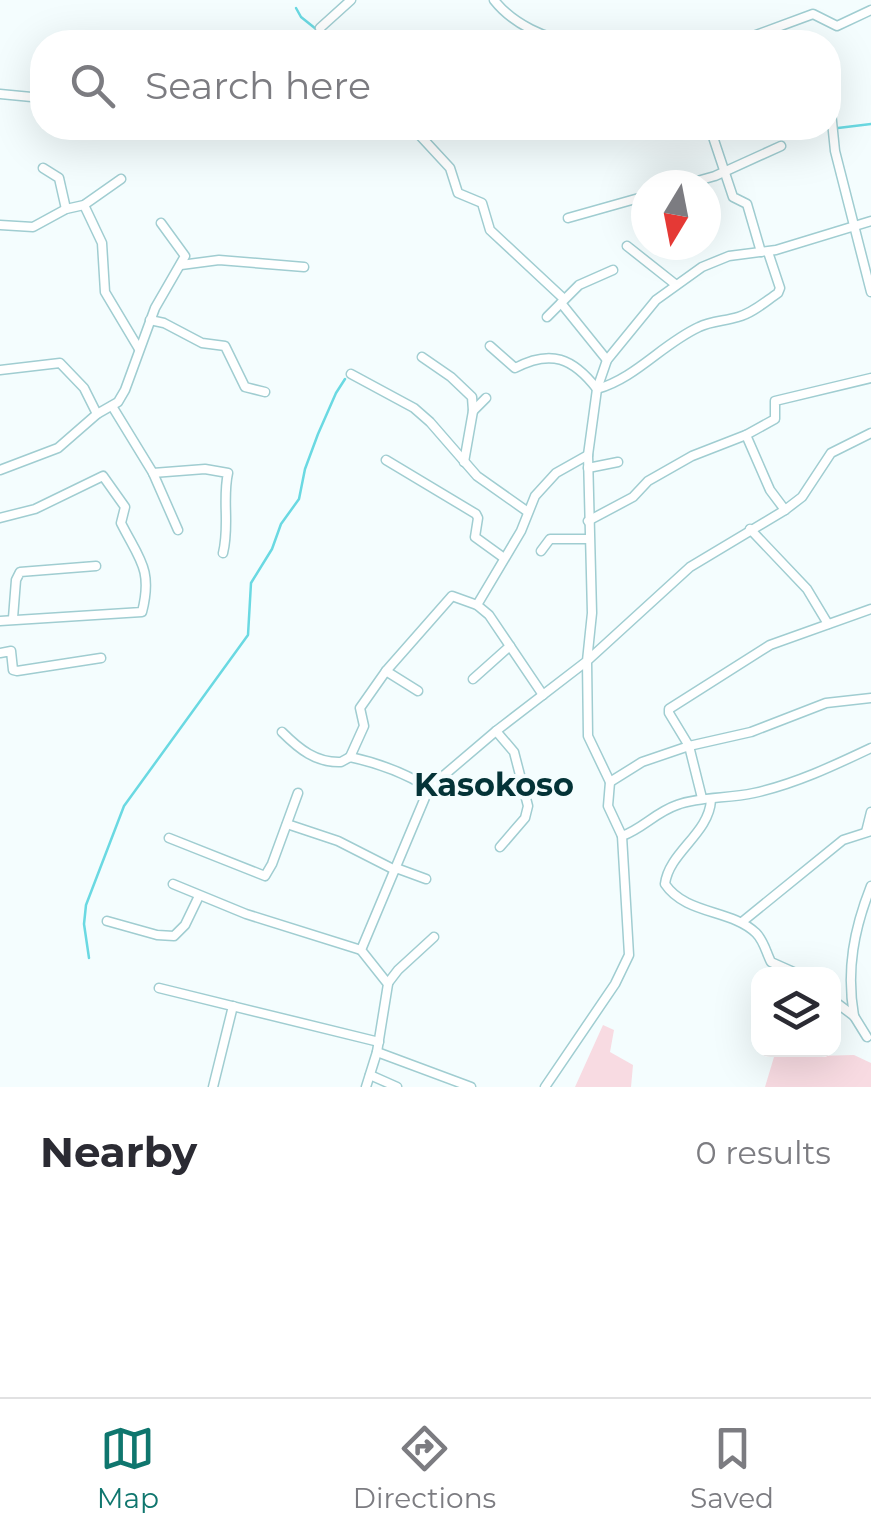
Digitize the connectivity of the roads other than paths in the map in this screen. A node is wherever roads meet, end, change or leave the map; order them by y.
1 (350, 0) edge
2 (494, 0) edge
3 (871, 10) edge
4 (320, 28) dead end
5 (534, 30) edge
6 (769, 30) edge
7 (0, 94) edge
8 (30, 97) edge
9 (425, 140) edge
10 (714, 140) edge
11 (834, 140) edge
12 (781, 146) dead end
13 (43, 168) dead end
14 (724, 171) junction
15 (721, 172) edge
16 (120, 178) dead end
17 (631, 200) edge
18 (84, 206) junction
19 (66, 209) junction
20 (568, 218) dead end
21 (871, 221) edge
22 (161, 223) dead end
23 (0, 226) edge
24 (853, 226) junction
25 (627, 246) dead end
26 (764, 252) junction
27 (181, 265) junction
28 (304, 267) dead end
29 (613, 270) dead end
30 (675, 284) junction
31 (871, 292) edge
32 (562, 301) junction
33 (547, 317) dead end
34 (150, 320) junction
35 (490, 346) dead end
36 (139, 349) junction
37 (422, 357) dead end
38 (607, 360) junction
39 (0, 370) edge
40 (350, 374) dead end
41 (871, 378) edge
42 (597, 389) junction
43 (265, 392) dead end
44 (486, 398) dead end
45 (112, 406) junction
46 (473, 411) junction
47 (97, 414) junction
48 (871, 433) edge
49 (746, 435) junction
50 (456, 452) junction
51 (588, 454) junction
52 (386, 460) dead end
53 (464, 462) junction
54 (618, 462) dead end
55 (447, 463) dead end
56 (588, 468) junction
57 (0, 470) edge
58 (153, 473) junction
59 (786, 510) junction
60 (528, 512) junction
61 (0, 518) edge
62 (588, 521) junction
63 (750, 529) junction
64 (178, 530) dead end
65 (588, 539) junction
66 (541, 551) dead end
67 (223, 552) dead end
68 (504, 558) junction
69 (96, 566) dead end
70 (477, 605) junction
71 (871, 609) edge
72 (13, 618) junction
73 (0, 621) edge
74 (828, 624) junction
75 (510, 646) junction
76 (0, 653) edge
77 (102, 658) dead end
78 (587, 661) junction
79 (386, 671) junction
80 (473, 678) dead end
81 (418, 691) dead end
82 (543, 695) junction
83 (871, 698) edge
84 (496, 731) junction
85 (282, 732) dead end
86 (689, 746) junction
87 (871, 748) edge
88 (350, 756) junction
89 (610, 782) junction
90 (430, 788) junction
91 (298, 793) dead end
92 (706, 799) junction
93 (871, 812) edge
94 (287, 824) junction
95 (868, 832) edge
96 (622, 836) junction
97 (169, 838) dead end
98 (500, 848) dead end
99 (396, 869) junction
100 (426, 879) dead end
101 (173, 884) dead end
102 (871, 886) edge
103 (199, 896) junction
104 (867, 905) edge
105 (108, 922) dead end
106 (742, 922) junction
107 (434, 937) dead end
108 (360, 950) junction
109 (782, 967) edge
110 (388, 984) junction
111 (159, 988) dead end
112 (233, 1006) junction
113 (841, 1006) edge
114 (854, 1016) junction
115 (870, 1037) edge
116 (378, 1047) junction
117 (370, 1076) junction
118 (213, 1087) edge
119 (366, 1087) edge
120 (396, 1087) edge
121 (470, 1087) edge
122 (545, 1087) edge

1 - 4 street
2 - 5 street
3 - 6 street
7 - 8 street
9 - 32 street
10 - 14 street
11 - 24 street
12 - 14 street
13 - 19 street
14 - 15 street
14 - 26 street
16 - 18 street
17 - 20 street
18 - 19 street
18 - 36 street
19 - 23 street
21 - 24 street
22 - 27 street
24 - 26 street
24 - 31 street
25 - 30 street
26 - 30 street
26 - 42 street
27 - 28 street
27 - 34 street
29 - 32 street
30 - 38 street
32 - 33 street
32 - 38 street
34 - 36 street
34 - 43 street
35 - 42 street
36 - 45 street
37 - 46 street
38 - 42 street
39 - 47 street
40 - 50 street
41 - 49 street
42 - 51 street
44 - 46 street
45 - 47 street
45 - 58 street
46 - 53 street
47 - 57 street
48 - 59 street
49 - 59 street
49 - 62 street
50 - 53 street
50 - 55 street
51 - 56 street
51 - 60 street
52 - 68 street
53 - 60 street
54 - 56 street
56 - 62 street
58 - 64 street
58 - 67 street
59 - 63 street
60 - 68 street
61 - 72 street
62 - 65 street
63 - 74 street
63 - 78 street
65 - 66 street
65 - 78 street
68 - 70 street
69 - 72 street
70 - 75 street
70 - 79 street
71 - 74 street
72 - 73 street
74 - 86 street
75 - 80 street
75 - 82 street
76 - 77 street
78 - 82 street
78 - 89 street
79 - 81 street
79 - 88 street
82 - 84 street
83 - 86 street
84 - 90 street
84 - 98 street
85 - 88 street
86 - 89 street
86 - 92 street
87 - 92 street
88 - 90 street
89 - 96 street
90 - 99 street
91 - 94 street
92 - 96 street
92 - 106 street
93 - 95 street
94 - 97 street
94 - 99 street
95 - 106 street
96 - 122 street
99 - 100 street
99 - 108 street
101 - 103 street
102 - 104 street
103 - 105 street
103 - 108 street
104 - 114 street
106 - 109 street
107 - 110 street
108 - 110 street
110 - 116 street
111 - 112 street
112 - 116 street
112 - 118 street
113 - 114 street
114 - 115 street
116 - 117 street
116 - 121 street
117 - 119 street
117 - 120 street

